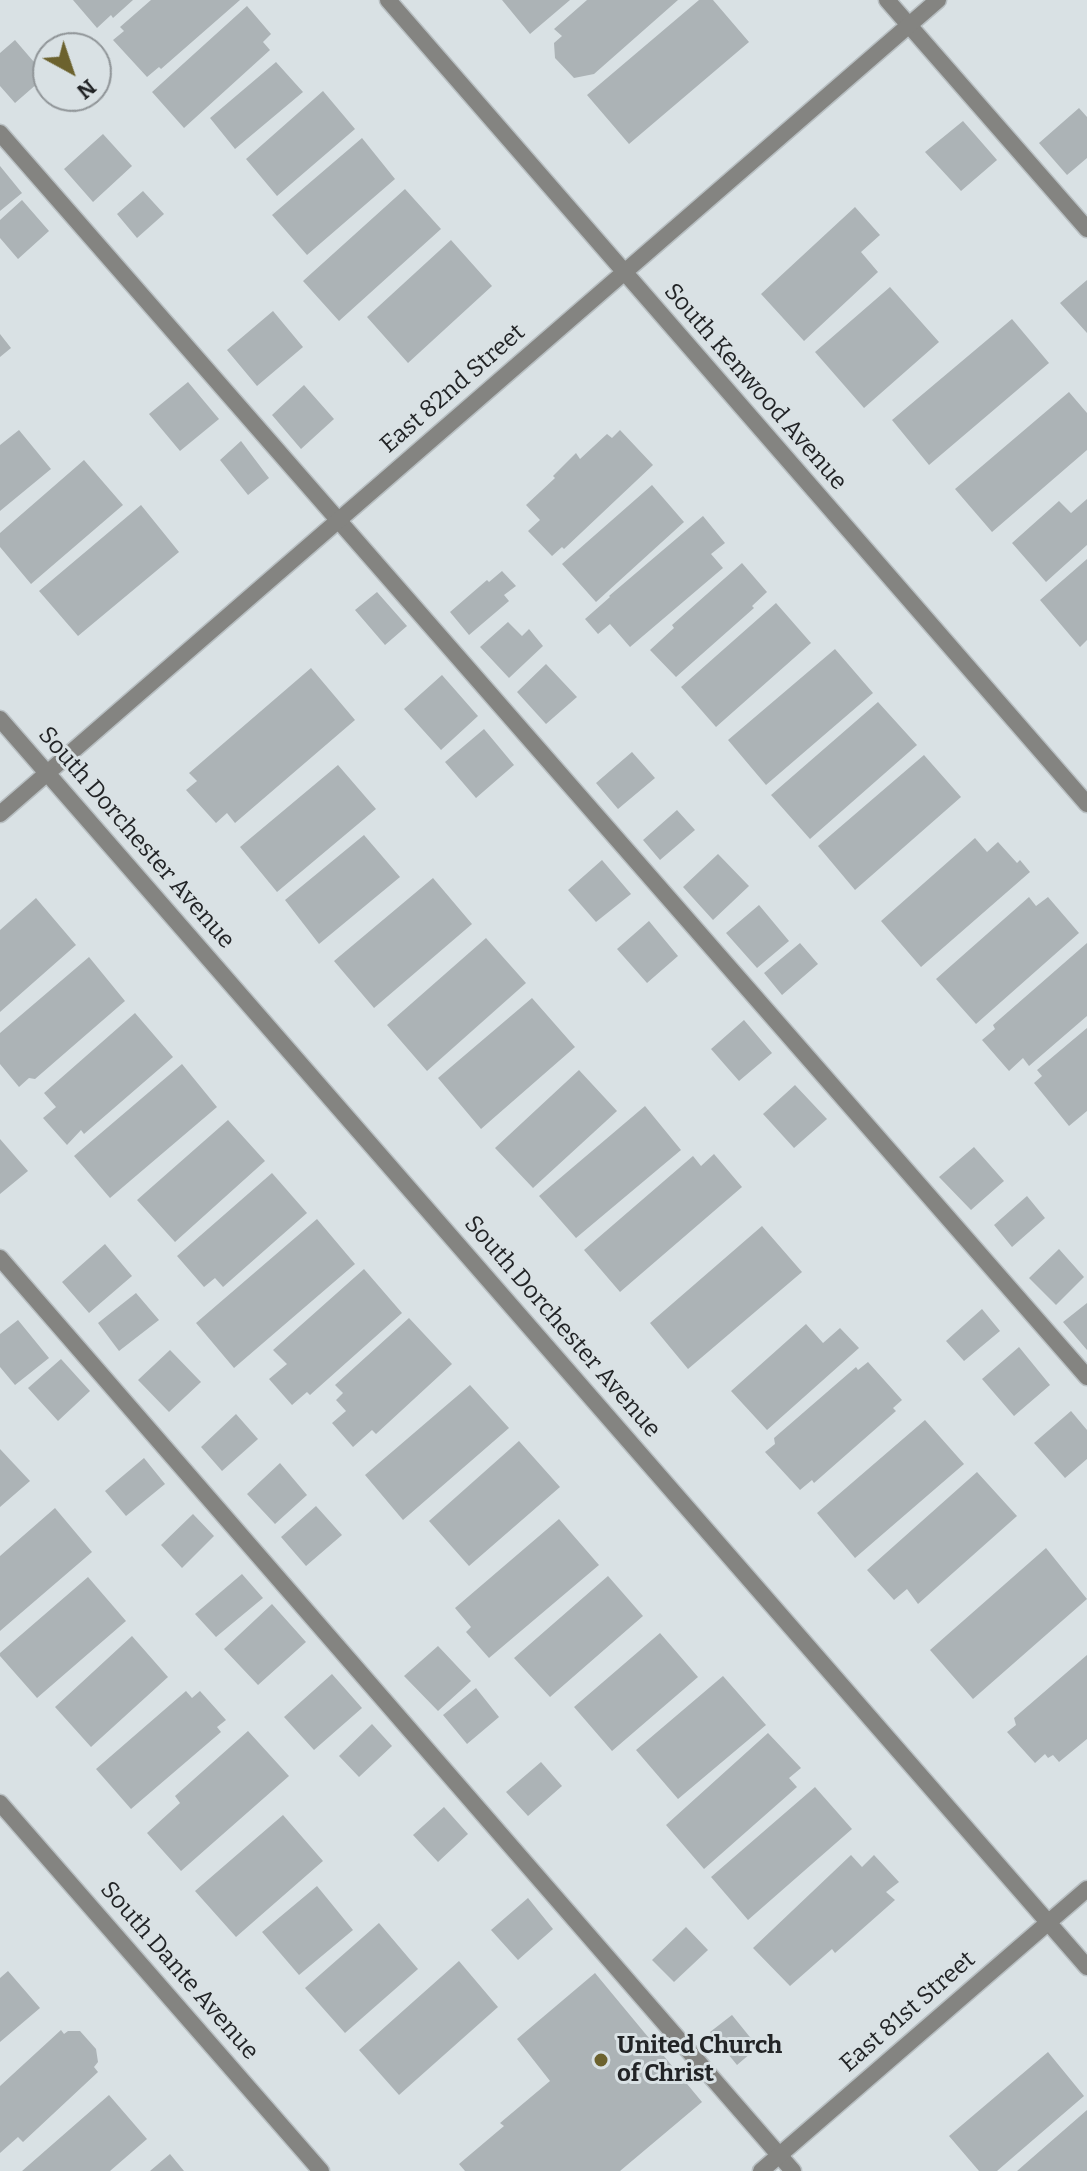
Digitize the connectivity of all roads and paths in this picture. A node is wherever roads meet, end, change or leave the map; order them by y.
1 (388, 0) edge
2 (887, 0) edge
3 (938, 0) edge
4 (909, 25) junction
5 (0, 133) edge
6 (1087, 229) edge
7 (624, 273) junction
8 (338, 520) junction
9 (0, 719) edge
10 (47, 772) junction
11 (1087, 804) edge
12 (0, 814) edge
13 (0, 1258) edge
14 (1087, 1377) edge
15 (0, 1803) edge
16 (1087, 1889) edge
17 (1049, 1922) junction
18 (1087, 1967) edge
19 (779, 2155) junction
20 (321, 2171) edge
21 (761, 2171) edge
22 (793, 2171) edge

1 - 7 street, South Kenwood Avenue
2 - 4 street
3 - 4 street, East 82nd Street
4 - 6 street
4 - 7 street, East 82nd Street
5 - 8 street
7 - 8 street, East 82nd Street
7 - 11 street, South Kenwood Avenue
8 - 10 street, East 82nd Street
8 - 14 street
9 - 10 street, South Dorchester Avenue
10 - 12 street, East 82nd Street
10 - 17 street, South Dorchester Avenue
13 - 19 street
15 - 20 street, South Dante Avenue
16 - 17 street, East 81st Street
17 - 18 street, South Dorchester Avenue
17 - 19 street, East 81st Street
19 - 21 street, East 81st Street
19 - 22 street

